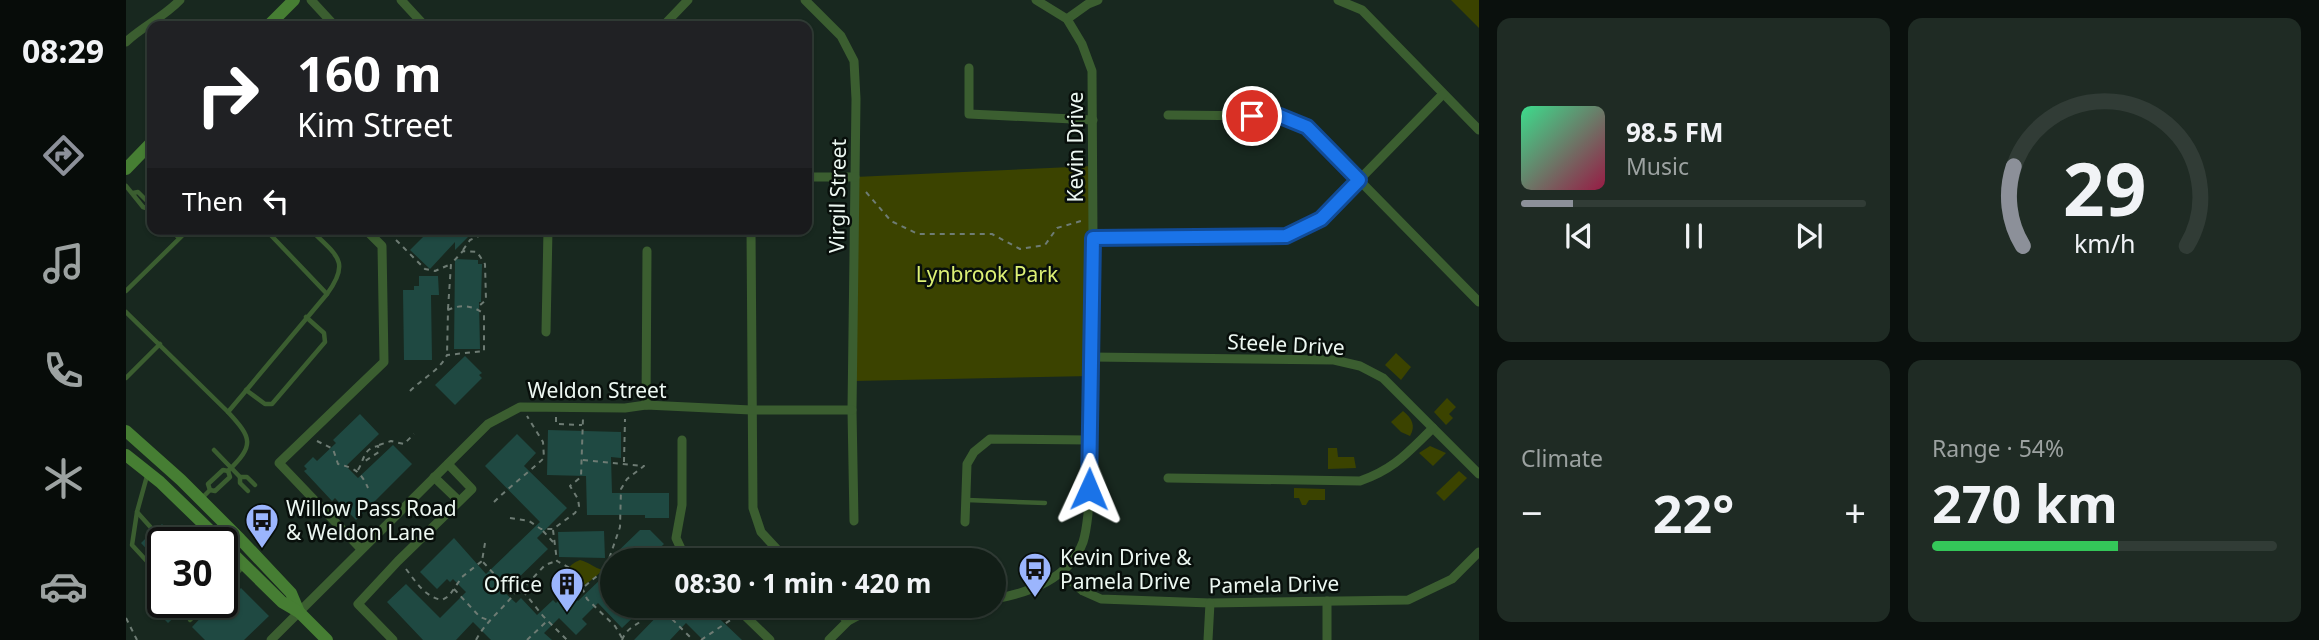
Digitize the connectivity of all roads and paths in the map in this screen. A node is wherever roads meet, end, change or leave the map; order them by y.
1 (180, 0) edge
2 (294, 0) edge
3 (311, 0) edge
4 (401, 0) edge
5 (688, 0) edge
6 (805, 0) edge
7 (1036, 0) edge
8 (1098, 0) edge
9 (1338, 0) edge
10 (1067, 19) junction
11 (153, 21) edge
12 (273, 21) edge
13 (330, 21) edge
14 (420, 21) edge
15 (668, 21) edge
16 (147, 24) edge
17 (126, 43) edge
18 (969, 68) dead end
19 (1443, 94) junction
20 (1168, 115) dead end
21 (1093, 120) junction
22 (1479, 130) edge
23 (147, 147) edge
24 (126, 169) edge
25 (812, 177) edge
26 (855, 177) junction
27 (1359, 180) junction
28 (126, 186) edge
29 (147, 201) edge
30 (1093, 220) junction
31 (176, 235) edge
32 (182, 235) edge
33 (271, 235) edge
34 (316, 235) edge
35 (371, 235) edge
36 (481, 235) edge
37 (548, 235) edge
38 (751, 235) edge
39 (179, 238) junction
40 (1093, 238) junction
41 (396, 240) dead end
42 (463, 251) junction
43 (647, 251) dead end
44 (451, 264) junction
45 (126, 291) edge
46 (327, 294) junction
47 (1479, 302) edge
48 (477, 308) junction
49 (448, 310) junction
50 (126, 312) edge
51 (306, 317) junction
52 (547, 332) dead end
53 (160, 344) junction
54 (447, 355) junction
55 (1091, 357) junction
56 (126, 378) edge
57 (246, 390) junction
58 (410, 391) dead end
59 (646, 405) junction
60 (555, 406) junction
61 (520, 407) junction
62 (583, 407) junction
63 (625, 408) junction
64 (751, 410) junction
65 (852, 410) junction
66 (228, 412) junction
67 (583, 425) junction
68 (1433, 428) junction
69 (126, 431) edge
70 (414, 434) dead end
71 (307, 436) junction
72 (682, 440) dead end
73 (1089, 440) junction
74 (379, 446) junction
75 (214, 450) dead end
76 (126, 455) edge
77 (582, 460) junction
78 (362, 463) junction
79 (448, 464) junction
80 (624, 464) junction
81 (229, 469) junction
82 (358, 471) junction
83 (148, 472) junction
84 (1479, 474) edge
85 (240, 477) junction
86 (435, 477) junction
87 (1168, 478) dead end
88 (255, 485) dead end
89 (368, 488) dead end
90 (248, 491) dead end
91 (205, 495) junction
92 (966, 500) junction
93 (459, 501) junction
94 (494, 502) dead end
95 (1045, 503) dead end
96 (137, 512) junction
97 (510, 518) dead end
98 (854, 521) dead end
99 (965, 522) dead end
100 (151, 527) edge
101 (202, 527) edge
102 (541, 529) junction
103 (553, 529) junction
104 (485, 543) dead end
105 (554, 543) junction
106 (613, 548) edge
107 (681, 548) edge
108 (776, 548) edge
109 (361, 549) junction
110 (1479, 552) edge
111 (238, 560) edge
112 (147, 561) edge
113 (398, 561) junction
114 (482, 561) junction
115 (556, 561) junction
116 (245, 565) junction
117 (238, 572) edge
118 (600, 572) edge
119 (1062, 573) junction
120 (583, 587) junction
121 (454, 588) junction
122 (522, 589) junction
123 (515, 592) junction
124 (1006, 596) edge
125 (1327, 601) junction
126 (1210, 603) junction
127 (299, 612) junction
128 (126, 618) edge
129 (642, 618) edge
130 (671, 618) edge
131 (733, 618) edge
132 (748, 618) edge
133 (845, 618) edge
134 (854, 618) edge
135 (489, 621) junction
136 (548, 621) junction
137 (848, 621) junction
138 (688, 635) junction
139 (622, 639) edge
140 (137, 640) edge
141 (271, 640) edge
142 (327, 640) edge
143 (393, 640) edge
144 (476, 640) edge
145 (527, 640) edge
146 (566, 640) edge
147 (684, 640) edge
148 (693, 640) edge
149 (701, 640) edge
150 (770, 640) edge
151 (830, 640) edge
152 (1208, 640) edge
153 (1327, 640) edge

1 - 11 street
2 - 12 main road
3 - 13 street
4 - 14 street
5 - 15 street
6 - 26 street, Virgil Street
7 - 10 street, Kevin Drive
8 - 10 street
9 - 19 street
10 - 21 street, Kevin Drive
16 - 17 street
18 - 21 street
19 - 22 street
19 - 27 street
20 - 27 street
21 - 30 street, Kevin Drive
23 - 24 main road
25 - 26 street
26 - 30 path
26 - 65 street, Virgil Street
27 - 40 street
27 - 47 street
28 - 29 lane
30 - 40 street, Kevin Drive
31 - 39 lane
32 - 39 lane
33 - 46 lane
34 - 46 lane
35 - 71 street
36 - 42 path
37 - 52 street
38 - 64 street
39 - 45 lane
40 - 55 street, Kevin Drive
41 - 44 path
42 - 44 path
42 - 48 path
43 - 59 street
44 - 49 path
46 - 51 lane
48 - 49 path
48 - 54 path
49 - 54 path
50 - 53 lane
51 - 57 lane
51 - 57 lane
53 - 56 lane
53 - 66 lane
54 - 58 path
55 - 68 street, Steele Drive
55 - 73 street, Kevin Drive
57 - 66 lane
59 - 63 street, Weldon Street
59 - 64 street, Weldon Street
60 - 61 street, Weldon Street
60 - 62 street, Weldon Street
60 - 67 path
61 - 79 street, Weldon Street
61 - 94 path
62 - 63 street, Weldon Street
62 - 67 path
63 - 80 path
64 - 65 street, Weldon Street
64 - 108 street
65 - 98 street, Virgil Street
66 - 81 lane
67 - 77 path
68 - 84 street, Steele Drive
68 - 87 street
69 - 91 main road
70 - 74 path
71 - 82 path
71 - 109 street
72 - 107 street
73 - 92 street
73 - 119 street, Kevin Drive
74 - 78 path
74 - 78 path
75 - 81 lane
76 - 83 main road
77 - 80 path
77 - 103 path
78 - 82 path
79 - 86 street, Weldon Street
79 - 93 street
80 - 106 path
81 - 85 lane
81 - 91 lane
81 - 91 lane
82 - 89 path
83 - 96 lane
83 - 101 main road
85 - 88 lane
85 - 90 lane
86 - 93 street
86 - 109 street, Weldon Street
91 - 127 main road
92 - 95 lane
92 - 99 street
93 - 113 street
96 - 100 lane
96 - 112 lane
97 - 102 path
102 - 103 path
102 - 105 path
103 - 105 path
104 - 114 path
105 - 115 path
109 - 127 street, Weldon Street
110 - 125 street, Pamela Drive
111 - 116 main road
113 - 121 path
113 - 143 street
114 - 121 path
114 - 123 path
115 - 120 path
115 - 122 path
116 - 117 lane
116 - 127 main road
118 - 120 path
119 - 124 street, Kevin Drive
119 - 126 street, Pamela Drive
120 - 139 path
121 - 135 path
122 - 123 path
122 - 136 path
123 - 135 path
125 - 126 street, Pamela Drive
125 - 153 street
126 - 152 street
127 - 141 street, Weldon Street
127 - 142 main road
128 - 140 path
129 - 139 path
130 - 138 path
131 - 149 path
132 - 150 street
133 - 137 street
134 - 137 street
135 - 144 path
136 - 145 path
136 - 146 path
137 - 151 street
138 - 147 path
138 - 148 path

